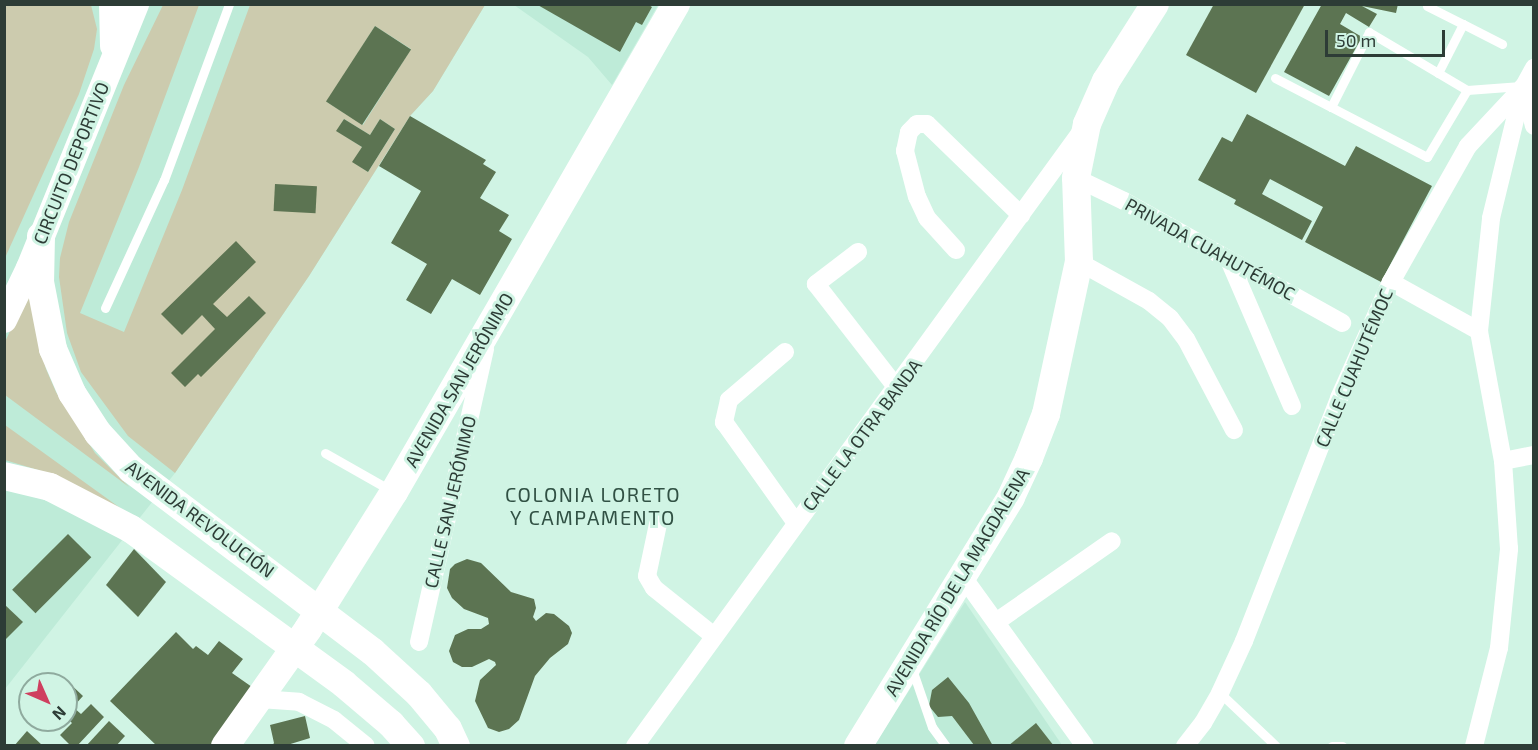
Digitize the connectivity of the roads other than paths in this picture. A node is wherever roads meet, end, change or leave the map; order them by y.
1 (112, 4) edge
2 (136, 4) edge
3 (229, 4) edge
4 (675, 4) edge
5 (1155, 4) edge
6 (1427, 6) edge
7 (1463, 24) junction
8 (1502, 44) dead end
9 (114, 56) junction
10 (1533, 69) edge
11 (1438, 72) junction
12 (1275, 78) dead end
13 (1524, 86) junction
14 (1467, 90) junction
15 (1331, 107) junction
16 (1087, 124) junction
17 (1533, 126) edge
18 (1076, 178) junction
19 (1021, 215) junction
20 (41, 236) junction
21 (956, 250) dead end
22 (858, 252) dead end
23 (1229, 260) junction
24 (1079, 262) junction
25 (1391, 282) junction
26 (105, 308) dead end
27 (4, 320) edge
28 (1342, 323) dead end
29 (490, 326) junction
30 (1479, 331) junction
31 (785, 352) dead end
32 (897, 388) junction
33 (1292, 406) dead end
34 (1234, 430) dead end
35 (325, 453) dead end
36 (1533, 455) edge
37 (1503, 461) junction
38 (4, 476) edge
39 (394, 492) junction
40 (796, 523) junction
41 (658, 524) dead end
42 (1112, 541) dead end
43 (963, 577) junction
44 (996, 622) junction
45 (714, 636) junction
46 (419, 642) dead end
47 (373, 652) junction
48 (910, 663) junction
49 (344, 684) junction
50 (1221, 693) junction
51 (419, 694) junction
52 (260, 699) junction
53 (391, 724) junction
54 (225, 746) edge
55 (366, 746) edge
56 (411, 746) edge
57 (456, 746) edge
58 (635, 746) edge
59 (858, 746) edge
60 (946, 746) edge
61 (1085, 746) edge
62 (1185, 746) edge
63 (1276, 746) edge
64 (1332, 746) edge
65 (1342, 746) edge
66 (1474, 746) edge

1 - 9 street
2 - 9 street, CIRCUITO DEPORTIVO
3 - 26 lane
4 - 29 main road, AVENIDA SAN JERÓNIMO
5 - 16 main road, AVENIDA RÍO DE LA MAGDALENA
6 - 7 lane
7 - 8 lane
7 - 11 lane
9 - 20 street, CIRCUITO DEPORTIVO
10 - 13 street, CALLE CUAHUTÉMOC
11 - 14 lane
11 - 15 lane
12 - 15 lane
13 - 14 lane
13 - 17 street
13 - 25 street, CALLE CUAHUTÉMOC
13 - 30 street
14 - 15 lane
16 - 18 main road, AVENIDA RÍO DE LA MAGDALENA
16 - 19 street, CALLE LA OTRA BANDA
18 - 23 street, PRIVADA CUAHUTÉMOC
18 - 24 main road, AVENIDA RÍO DE LA MAGDALENA
19 - 21 street
19 - 32 street, CALLE LA OTRA BANDA
20 - 27 street, CIRCUITO DEPORTIVO
20 - 47 main road, AVENIDA REVOLUCIÓN
22 - 32 street
23 - 28 street, PRIVADA CUAHUTÉMOC
23 - 33 street
24 - 34 street
24 - 43 main road, AVENIDA RÍO DE LA MAGDALENA
25 - 30 street
25 - 50 street, CALLE CUAHUTÉMOC
29 - 39 main road, AVENIDA SAN JERÓNIMO
29 - 46 street, CALLE SAN JERÓNIMO
30 - 37 street
31 - 40 street
32 - 40 street, CALLE LA OTRA BANDA
35 - 39 lane
36 - 37 street
37 - 66 street
38 - 49 main road
39 - 52 main road, AVENIDA SAN JERÓNIMO
40 - 45 street, CALLE LA OTRA BANDA
41 - 45 street
42 - 44 street
43 - 44 street
43 - 48 main road, AVENIDA RÍO DE LA MAGDALENA
44 - 61 street
45 - 58 street, CALLE LA OTRA BANDA
47 - 49 main road
47 - 51 main road, AVENIDA REVOLUCIÓN
48 - 59 main road, AVENIDA RÍO DE LA MAGDALENA
48 - 60 lane
49 - 53 main road
50 - 62 street, CALLE CUAHUTÉMOC
50 - 63 lane
51 - 53 main road
51 - 57 main road, AVENIDA REVOLUCIÓN
52 - 54 main road, AVENIDA SAN JERÓNIMO
52 - 55 street
53 - 56 main road
64 - 65 lane

